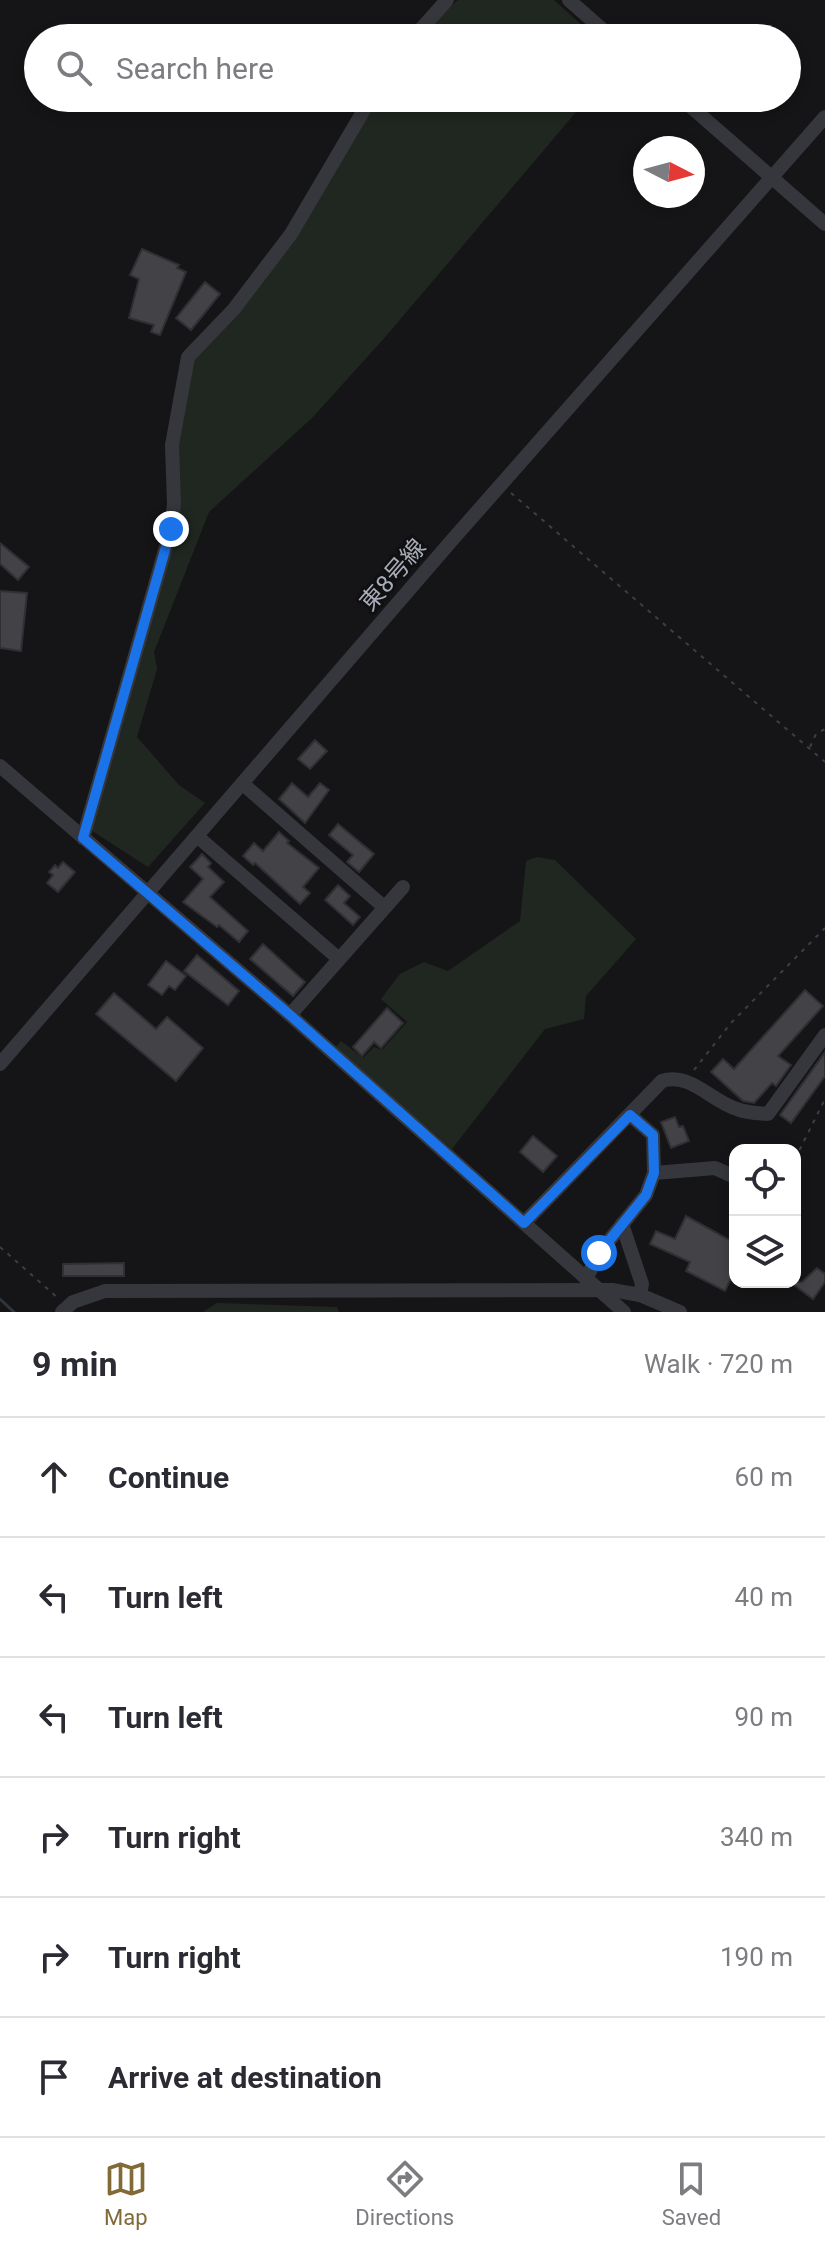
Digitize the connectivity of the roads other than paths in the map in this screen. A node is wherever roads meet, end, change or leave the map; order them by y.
1 (447, 0) edge
2 (569, 0) edge
3 (426, 24) edge
4 (596, 24) edge
5 (363, 112) edge
6 (697, 112) edge
7 (825, 117) edge
8 (772, 178) junction
9 (825, 224) edge
10 (0, 766) edge
11 (243, 784) junction
12 (198, 837) junction
13 (83, 838) junction
14 (403, 887) dead end
15 (149, 894) junction
16 (384, 907) junction
17 (339, 959) junction
18 (290, 1015) junction
19 (825, 1035) edge
20 (0, 1064) edge
21 (630, 1115) junction
22 (654, 1173) junction
23 (729, 1174) edge
24 (524, 1223) junction
25 (622, 1224) junction
26 (586, 1279) junction
27 (600, 1291) junction
28 (640, 1295) junction
29 (65, 1309) edge
30 (624, 1312) edge
31 (680, 1312) edge

1 - 3 street
2 - 4 street
5 - 13 street
6 - 8 street
7 - 8 street, 東8号線
8 - 9 street
8 - 11 street, 東8号線
10 - 13 street
11 - 12 street, 東8号線
11 - 16 street
12 - 15 street, 東8号線
12 - 17 street
13 - 15 street
14 - 16 street
15 - 18 street
15 - 20 street, 東8号線
16 - 17 street
17 - 18 street
18 - 24 street
19 - 21 street
21 - 22 street
21 - 24 street
22 - 23 street
22 - 25 street
24 - 26 street
25 - 26 street
25 - 28 street
26 - 27 street
27 - 28 street
27 - 29 street
27 - 30 street
28 - 31 street

